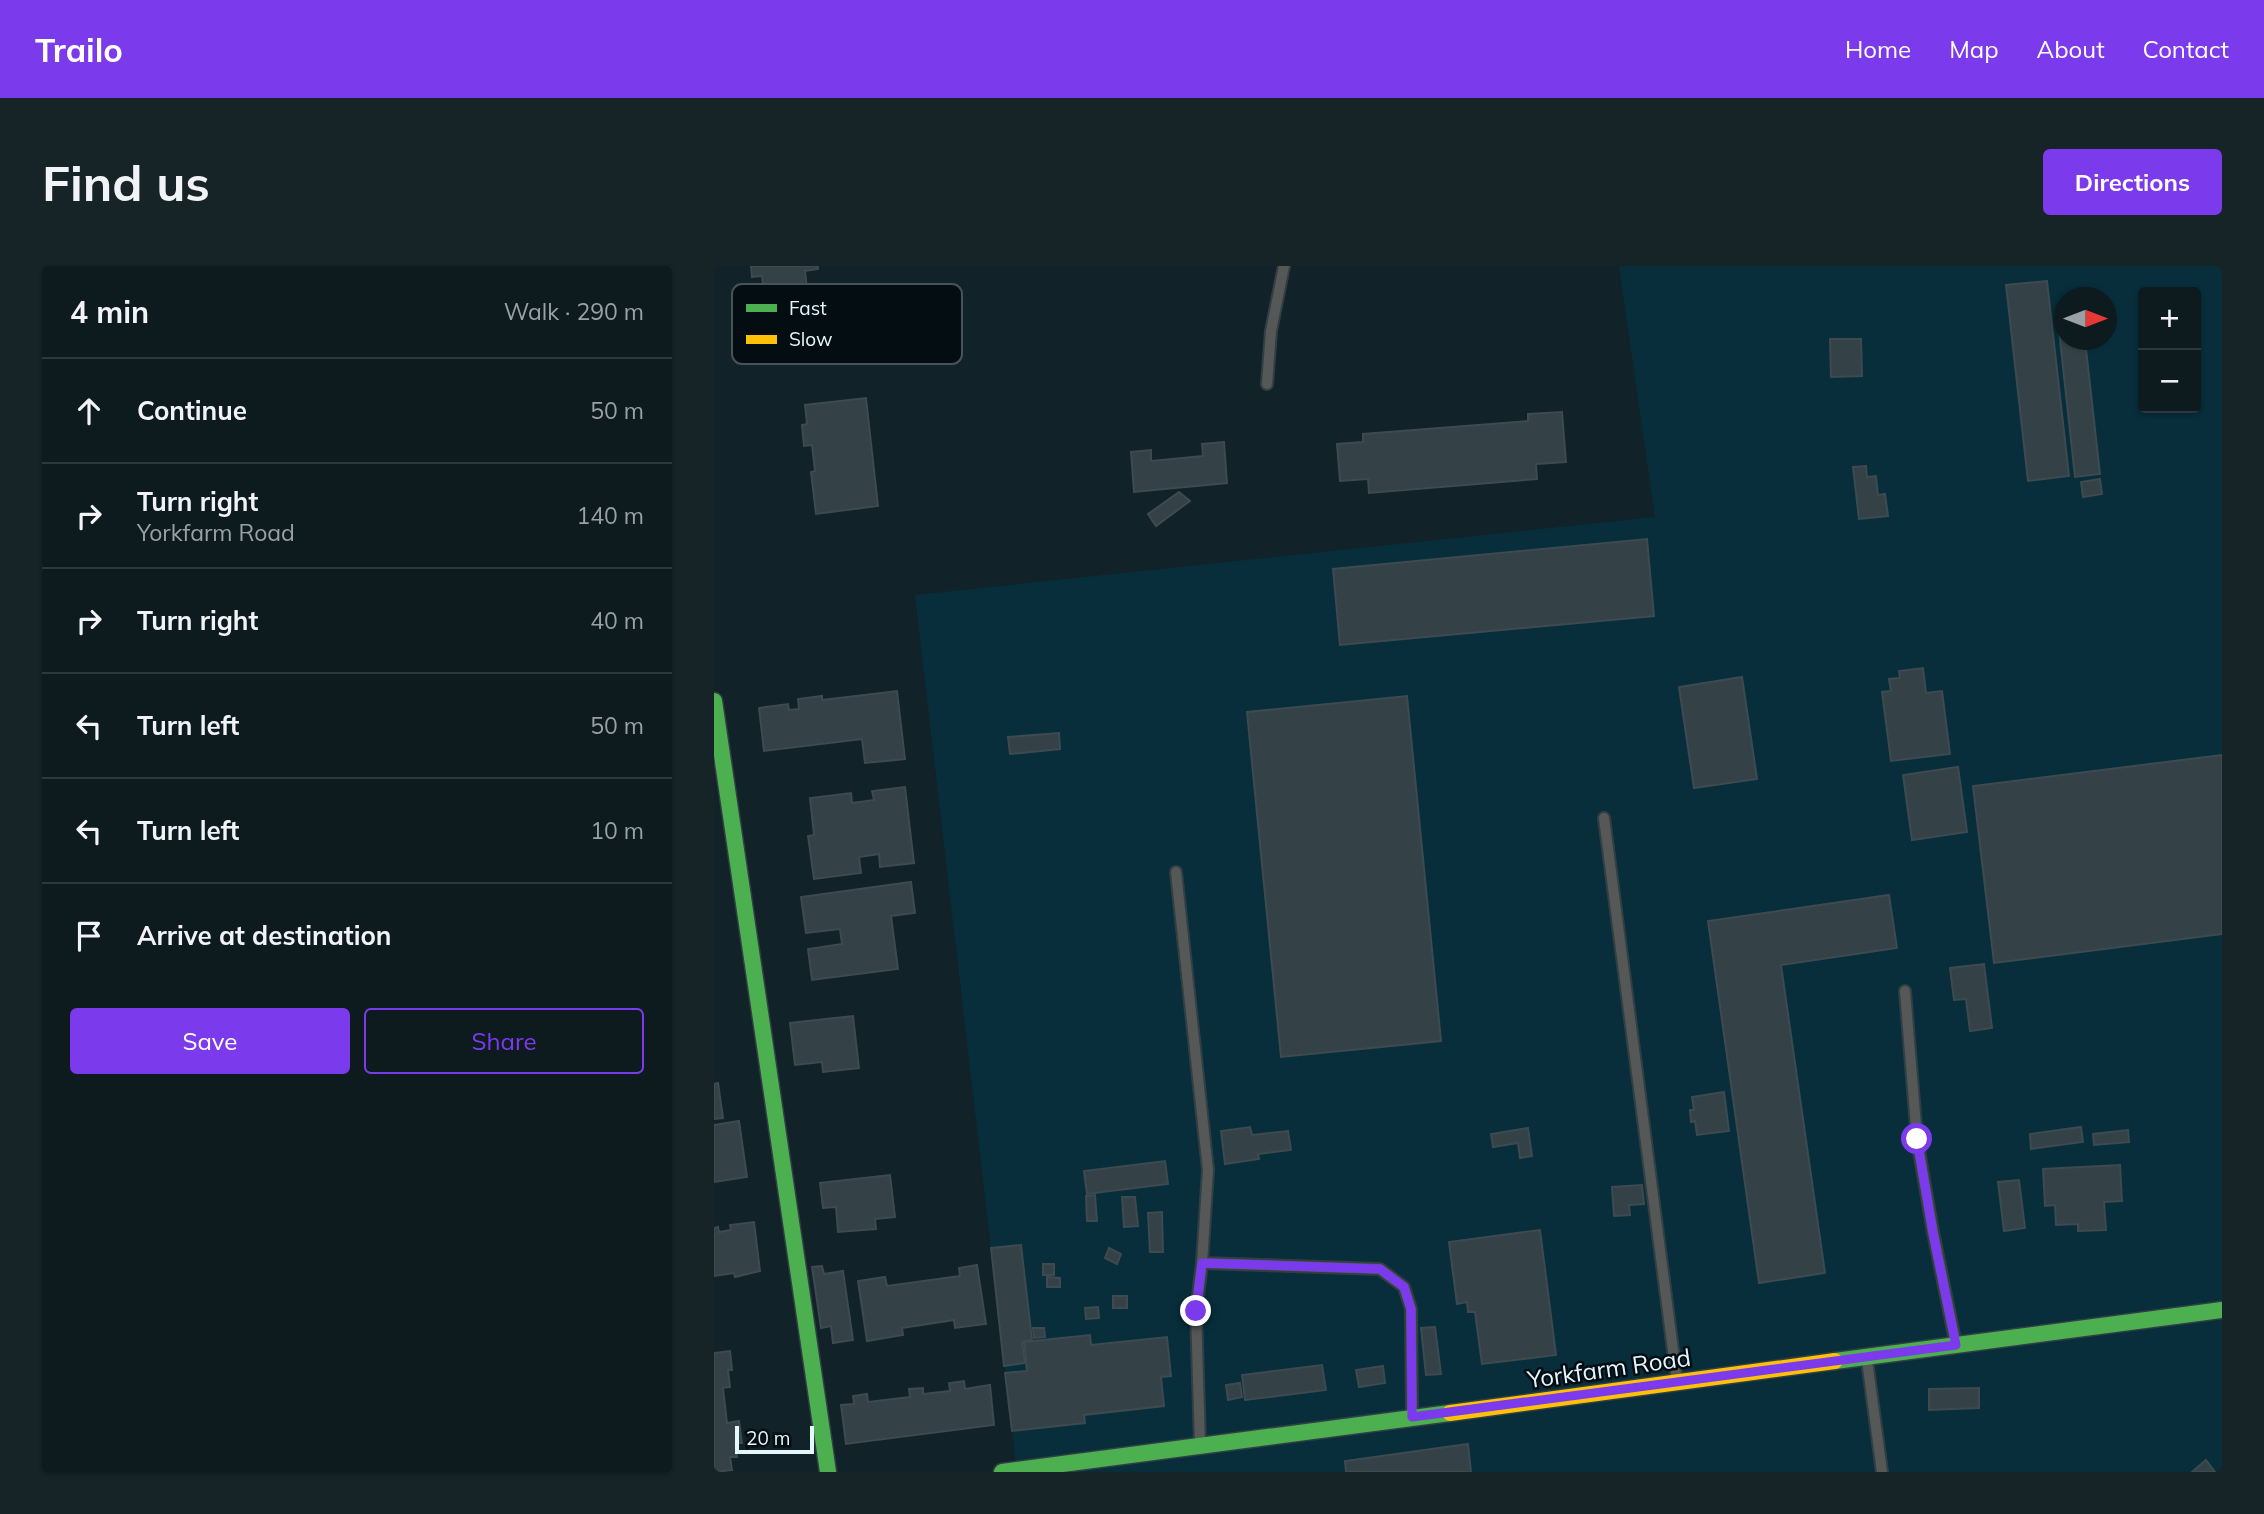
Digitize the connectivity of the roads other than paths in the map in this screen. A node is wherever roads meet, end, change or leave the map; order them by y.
1 (1284, 266) edge
2 (1267, 384) dead end
3 (714, 701) edge
4 (1604, 818) dead end
5 (1176, 872) dead end
6 (1905, 991) dead end
7 (1202, 1263) junction
8 (2222, 1310) edge
9 (1956, 1345) junction
10 (1867, 1357) junction
11 (1677, 1382) junction
12 (1412, 1417) junction
13 (1200, 1446) junction
14 (828, 1472) edge
15 (1002, 1472) edge
16 (1882, 1472) edge

1 - 2 lane
3 - 14 street
4 - 11 lane
5 - 7 lane
6 - 9 lane
7 - 12 lane
7 - 13 lane
8 - 9 street, Yorkfarm Road
9 - 10 street, Yorkfarm Road
10 - 11 street, Yorkfarm Road
10 - 16 lane
11 - 12 street, Yorkfarm Road
12 - 13 street, Yorkfarm Road
13 - 15 street, Yorkfarm Road

